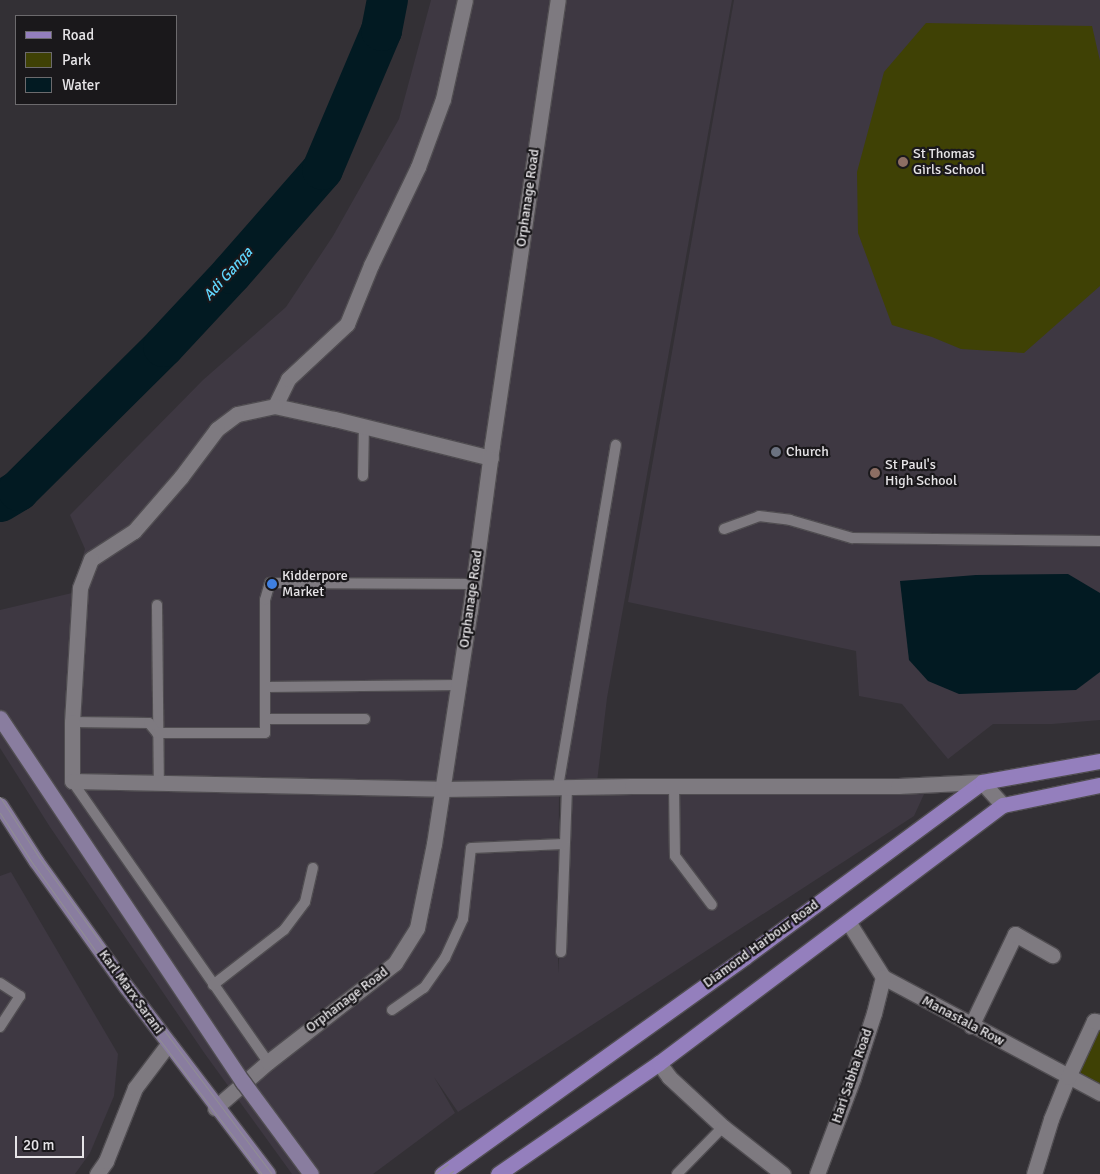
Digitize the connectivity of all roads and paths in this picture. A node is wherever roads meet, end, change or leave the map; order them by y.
1 (465, 0) edge
2 (558, 0) edge
3 (275, 406) junction
4 (364, 426) junction
5 (616, 444) dead end
6 (491, 458) junction
7 (363, 476) dead end
8 (724, 529) dead end
9 (1100, 541) edge
10 (474, 584) junction
11 (157, 605) dead end
12 (458, 685) junction
13 (266, 687) junction
14 (0, 718) edge
15 (265, 718) junction
16 (365, 719) dead end
17 (72, 722) junction
18 (157, 733) junction
19 (1100, 761) edge
20 (72, 781) junction
21 (982, 782) junction
22 (159, 783) junction
23 (1100, 785) edge
24 (674, 786) junction
25 (562, 787) junction
26 (442, 789) junction
27 (0, 805) edge
28 (1003, 805) junction
29 (564, 844) junction
30 (313, 868) dead end
31 (712, 905) dead end
32 (848, 923) junction
33 (561, 952) dead end
34 (1052, 955) dead end
35 (882, 977) junction
36 (0, 983) edge
37 (213, 985) junction
38 (392, 1010) dead end
39 (1097, 1021) edge
40 (971, 1026) junction
41 (0, 1027) edge
42 (169, 1043) junction
43 (268, 1062) junction
44 (659, 1064) junction
45 (1068, 1077) junction
46 (1100, 1093) edge
47 (215, 1108) junction
48 (723, 1127) junction
49 (97, 1174) edge
50 (268, 1174) edge
51 (310, 1174) edge
52 (442, 1174) edge
53 (498, 1174) edge
54 (677, 1174) edge
55 (783, 1174) edge
56 (817, 1174) edge
57 (1034, 1174) edge

1 - 3 street
2 - 6 street, Orphanage Road
3 - 4 street
3 - 17 street
4 - 6 street
4 - 7 lane
5 - 25 lane
6 - 10 street, Orphanage Road
8 - 9 lane
10 - 12 street, Orphanage Road
10 - 13 lane
11 - 18 lane
12 - 13 lane
12 - 26 street, Orphanage Road
13 - 15 lane
14 - 51 main road, bridge
15 - 16 lane
15 - 18 lane
17 - 18 lane
17 - 20 street
18 - 22 lane
19 - 21 main road, Diamond Harbour Road
20 - 22 street
20 - 37 lane
21 - 24 street
21 - 28 street
21 - 52 main road, Diamond Harbour Road
22 - 26 street
23 - 28 main road
24 - 25 street
24 - 31 lane
25 - 26 street
25 - 29 lane
26 - 43 street, Orphanage Road
27 - 42 main road, Karl Marx Sarani
28 - 32 main road
29 - 33 lane
29 - 38 lane
30 - 37 lane
32 - 35 street, Manastala Row
32 - 44 main road
34 - 40 street
35 - 40 street, Manastala Row
35 - 56 street, Hari Sabha Road
36 - 41 lane
37 - 43 lane
39 - 45 street
40 - 45 street, Manastala Row
42 - 47 main road, Karl Marx Sarani
42 - 49 street
43 - 47 street, Orphanage Road
44 - 48 street
44 - 53 main road
45 - 46 street, Manastala Row
45 - 57 street
47 - 50 main road, Karl Marx Sarani
48 - 54 lane
48 - 55 street

